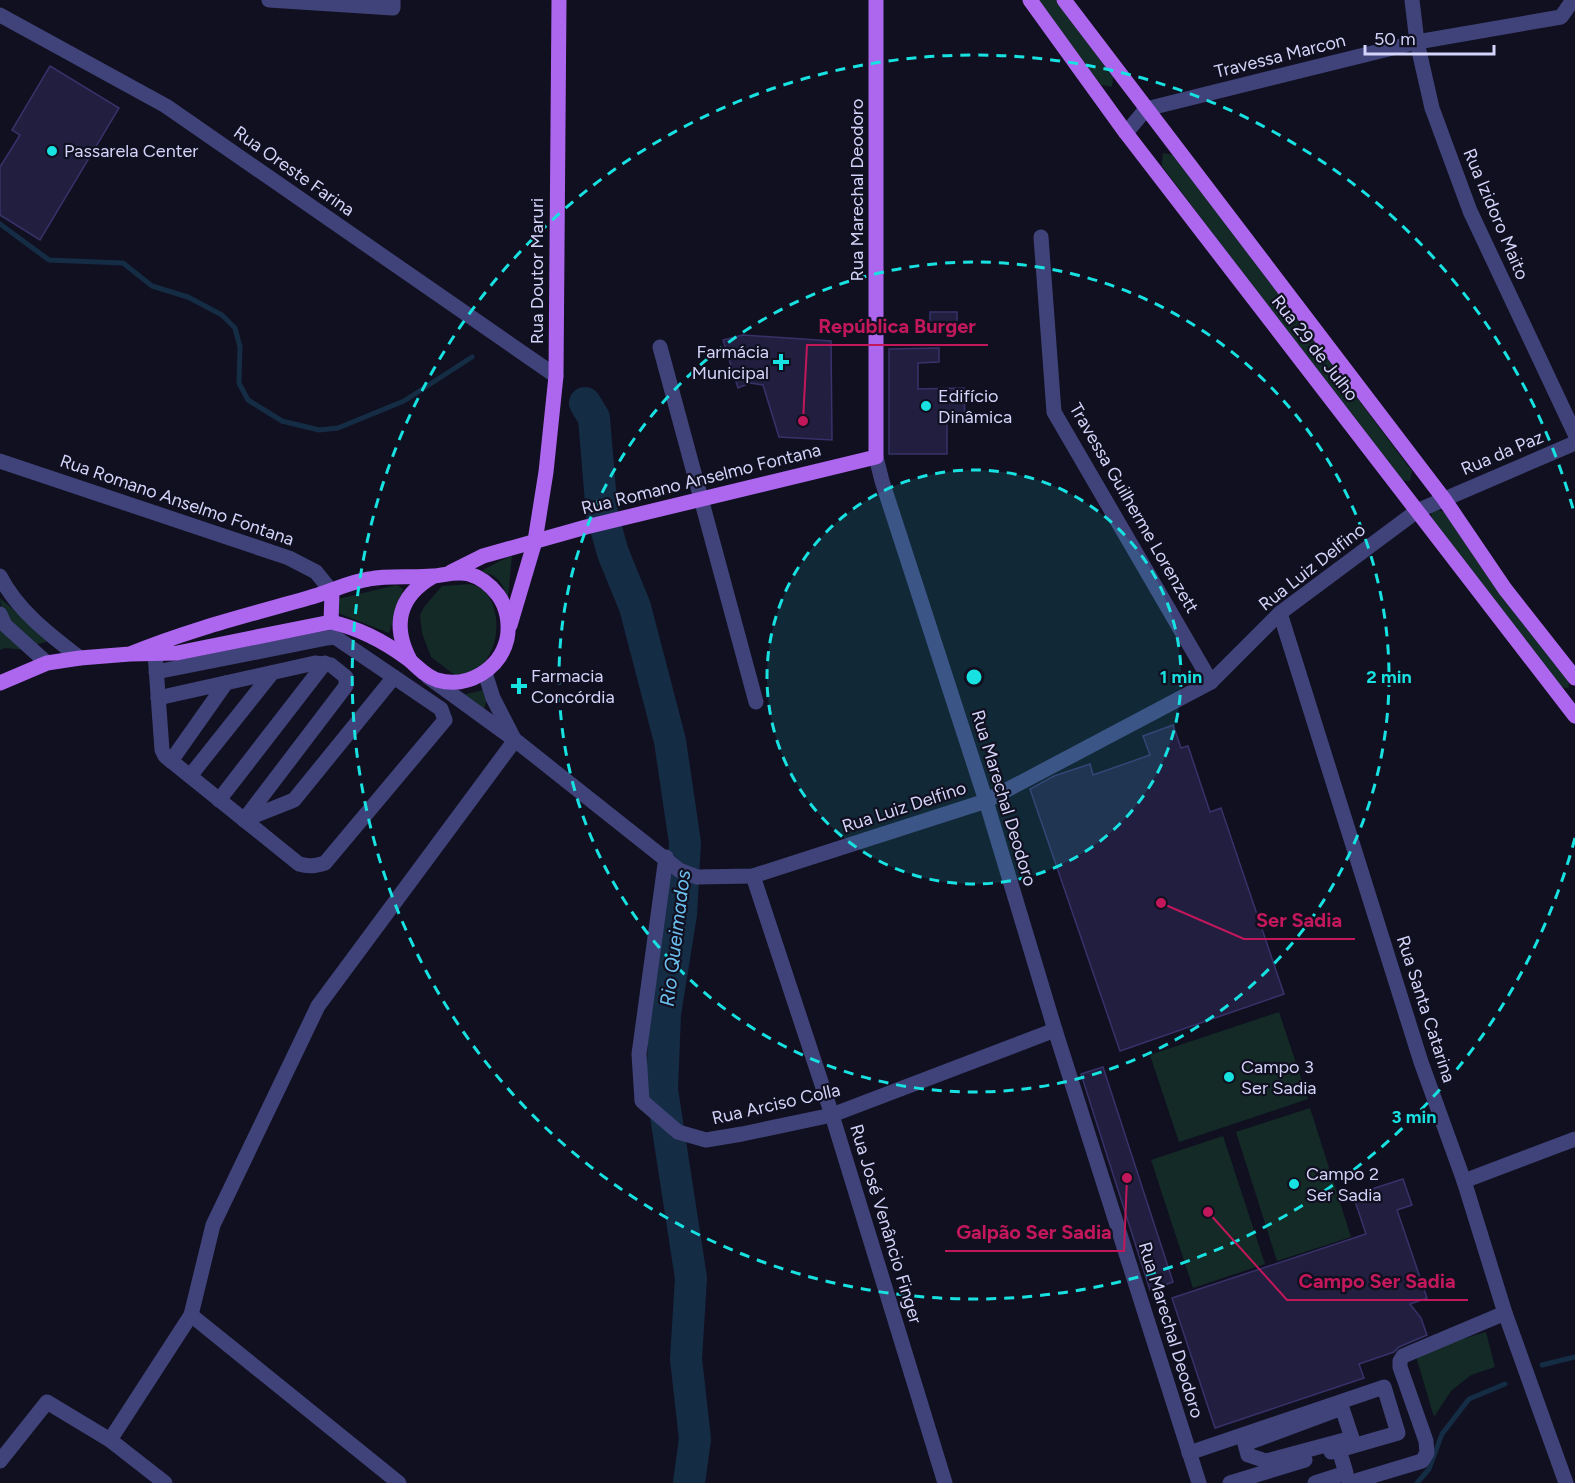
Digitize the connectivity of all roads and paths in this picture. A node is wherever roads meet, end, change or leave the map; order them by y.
1 (269, 0) edge
2 (393, 0) edge
3 (559, 0) edge
4 (876, 0) edge
5 (1030, 0) edge
6 (1064, 0) edge
7 (1413, 0) edge
8 (1573, 0) edge
9 (0, 15) edge
10 (1417, 42) junction
11 (1146, 109) junction
12 (1126, 133) junction
13 (1041, 237) dead end
14 (660, 347) dead end
15 (556, 375) junction
16 (1575, 434) edge
17 (1575, 443) edge
18 (876, 457) junction
19 (0, 461) edge
20 (702, 498) junction
21 (1444, 499) junction
22 (1417, 511) junction
23 (536, 541) junction
24 (451, 573) junction
25 (0, 576) edge
26 (434, 576) junction
27 (332, 592) junction
28 (1280, 613) junction
29 (0, 615) edge
30 (331, 622) junction
31 (508, 631) junction
32 (155, 653) junction
33 (130, 654) junction
34 (80, 658) junction
35 (410, 660) junction
36 (47, 663) junction
37 (325, 663) junction
38 (156, 672) junction
39 (422, 672) junction
40 (272, 673) junction
41 (484, 673) junction
42 (394, 677) junction
43 (1575, 678) edge
44 (1212, 682) junction
45 (0, 683) edge
46 (226, 683) junction
47 (158, 698) junction
48 (756, 702) dead end
49 (1573, 710) edge
50 (514, 740) junction
51 (171, 761) junction
52 (190, 776) junction
53 (219, 800) junction
54 (986, 801) junction
55 (243, 820) junction
56 (666, 857) junction
57 (753, 876) junction
58 (1055, 1030) junction
59 (832, 1115) junction
60 (1575, 1139) edge
61 (1464, 1181) junction
62 (1505, 1313) junction
63 (191, 1315) junction
64 (110, 1440) junction
65 (1339, 1450) junction
66 (1190, 1453) junction
67 (0, 1461) edge
68 (1272, 1472) edge
69 (165, 1483) edge
70 (399, 1483) edge
71 (945, 1483) edge
72 (1199, 1483) edge
73 (1230, 1483) edge
74 (1315, 1483) edge
75 (1349, 1483) edge
76 (1566, 1483) edge

1 - 2 street
3 - 15 main road, Rua Doutor Maruri
4 - 18 main road, Rua Marechal Deodoro
5 - 12 main road, Rua 29 de Julho
6 - 11 main road, Rua 29 de Julho
7 - 10 street, Rua Izidoro Maito
8 - 10 street, Travessa Marcon
9 - 15 street, Rua Oreste Farina
10 - 11 street, Travessa Marcon
10 - 16 street, Rua Izidoro Maito
11 - 12 street
11 - 21 main road, Rua 29 de Julho
12 - 22 main road, Rua 29 de Julho
13 - 44 street, Travessa Guilherme Lorenzett
14 - 20 street
15 - 23 main road, Rua Doutor Maruri
17 - 21 street, Rua da Paz
18 - 20 main road, Rua Romano Anselmo Fontana
18 - 54 street, Rua Marechal Deodoro
19 - 27 street, Rua Romano Anselmo Fontana
20 - 23 main road, Rua Romano Anselmo Fontana
20 - 48 street
21 - 22 street, Rua Luiz Delfino
21 - 43 main road, Rua 29 de Julho
22 - 28 street, Rua Luiz Delfino
22 - 49 main road, Rua 29 de Julho
23 - 24 main road
23 - 31 main road, Rua Doutor Maruri
24 - 26 main road
24 - 31 main road
25 - 34 street
26 - 27 main road
26 - 35 main road
27 - 30 main road
27 - 33 main road
28 - 44 street, Rua Luiz Delfino
28 - 61 street, Rua Santa Catarina
29 - 36 street
30 - 32 main road
30 - 35 main road
31 - 41 main road
32 - 33 main road
32 - 38 street
33 - 34 main road
34 - 36 main road
35 - 39 main road
36 - 45 main road
37 - 40 street
37 - 53 street
37 - 55 street
38 - 42 street
38 - 47 street
39 - 41 main road
39 - 50 street
40 - 46 street
40 - 52 street
41 - 50 street
42 - 55 street
42 - 55 street
44 - 54 street, Rua Luiz Delfino
46 - 47 street
46 - 51 street
47 - 51 street
50 - 56 street
50 - 63 street
51 - 52 street
52 - 53 street
53 - 55 street
54 - 57 street, Rua Luiz Delfino
54 - 58 street, Rua Marechal Deodoro
56 - 57 street, Rua Luiz Delfino
56 - 59 street, Rua Arciso Colla
57 - 59 street, Rua José Venâncio Finger
58 - 59 street, Rua Arciso Colla
58 - 66 street, Rua Marechal Deodoro
59 - 71 street, Rua José Venâncio Finger
60 - 61 street
61 - 62 street, Rua Santa Catarina
62 - 75 street
62 - 76 street, Rua Santa Catarina
63 - 64 street
63 - 70 street
64 - 67 street
64 - 69 street
65 - 66 street
65 - 68 street
65 - 74 street
66 - 72 street, Rua Marechal Deodoro
68 - 68 street
68 - 73 street

